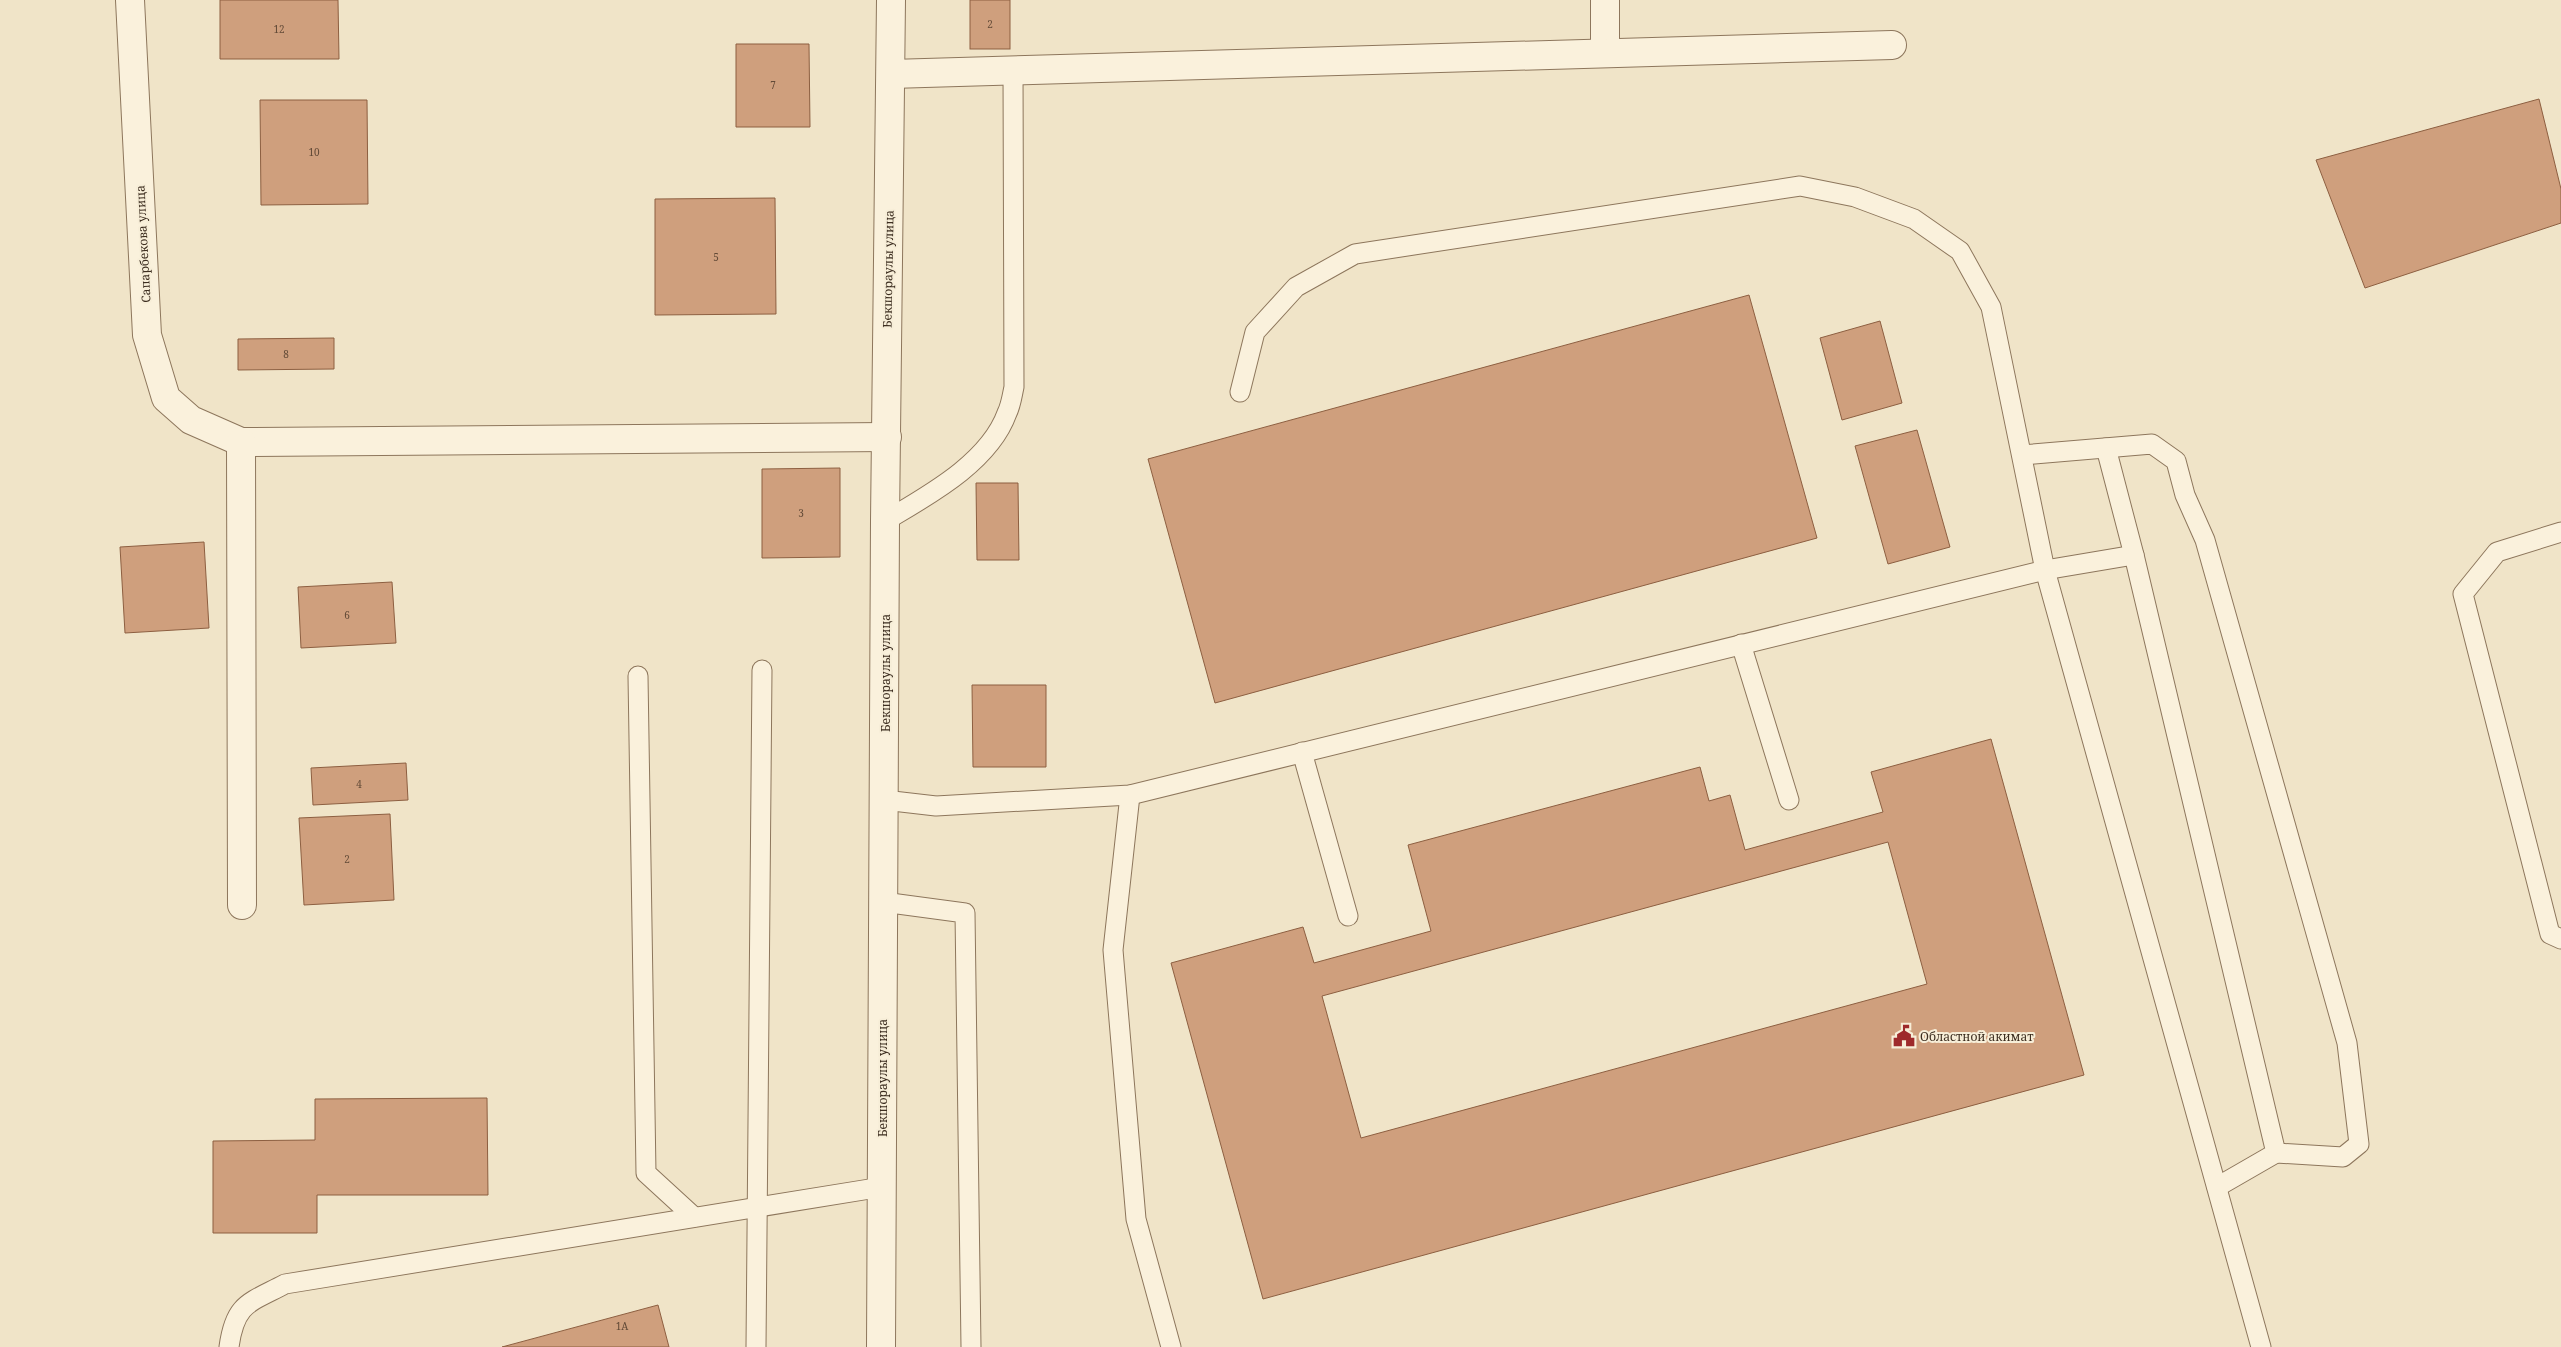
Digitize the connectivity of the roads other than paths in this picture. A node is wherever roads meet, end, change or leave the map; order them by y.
1 (130, 0) edge
2 (891, 0) edge
3 (1605, 0) edge
4 (1892, 45) dead end
5 (1605, 53) junction
6 (1013, 70) junction
7 (890, 74) junction
8 (1240, 392) dead end
9 (887, 437) junction
10 (241, 442) junction
11 (2106, 448) junction
12 (2022, 455) junction
13 (885, 521) junction
14 (2561, 532) edge
15 (2134, 555) junction
16 (2045, 570) junction
17 (1741, 644) junction
18 (762, 670) dead end
19 (638, 676) dead end
20 (1302, 752) junction
21 (1130, 795) junction
22 (884, 800) junction
23 (1789, 800) dead end
24 (884, 902) junction
25 (242, 905) dead end
26 (1348, 916) dead end
27 (2561, 940) edge
28 (2276, 1153) junction
29 (882, 1187) junction
30 (2217, 1187) junction
31 (755, 1208) junction
32 (694, 1217) junction
33 (229, 1347) edge
34 (756, 1347) edge
35 (881, 1347) edge
36 (971, 1347) edge
37 (1171, 1347) edge
38 (2261, 1347) edge

1 - 10 street, Сапарбекова улица
2 - 7 street, Бекшораулы улица
3 - 5 street
4 - 5 street
5 - 6 street
6 - 7 street
6 - 13 lane
7 - 9 street, Бекшораулы улица
8 - 12 lane
9 - 10 street
9 - 13 street, Бекшораулы улица
10 - 25 street
11 - 12 lane
11 - 15 lane
11 - 28 lane
12 - 16 lane
13 - 22 street, Бекшораулы улица
14 - 27 lane
15 - 16 lane
15 - 28 lane
16 - 17 lane
16 - 30 lane
17 - 20 lane
17 - 23 lane
18 - 31 lane
19 - 32 lane
20 - 21 lane
20 - 26 lane
21 - 22 lane
21 - 37 lane
22 - 24 street, Бекшораулы улица
24 - 29 street, Бекшораулы улица
24 - 36 lane
28 - 30 lane
29 - 31 lane
29 - 35 street, Бекшораулы улица
30 - 38 lane
31 - 32 lane
31 - 34 lane
32 - 33 lane

